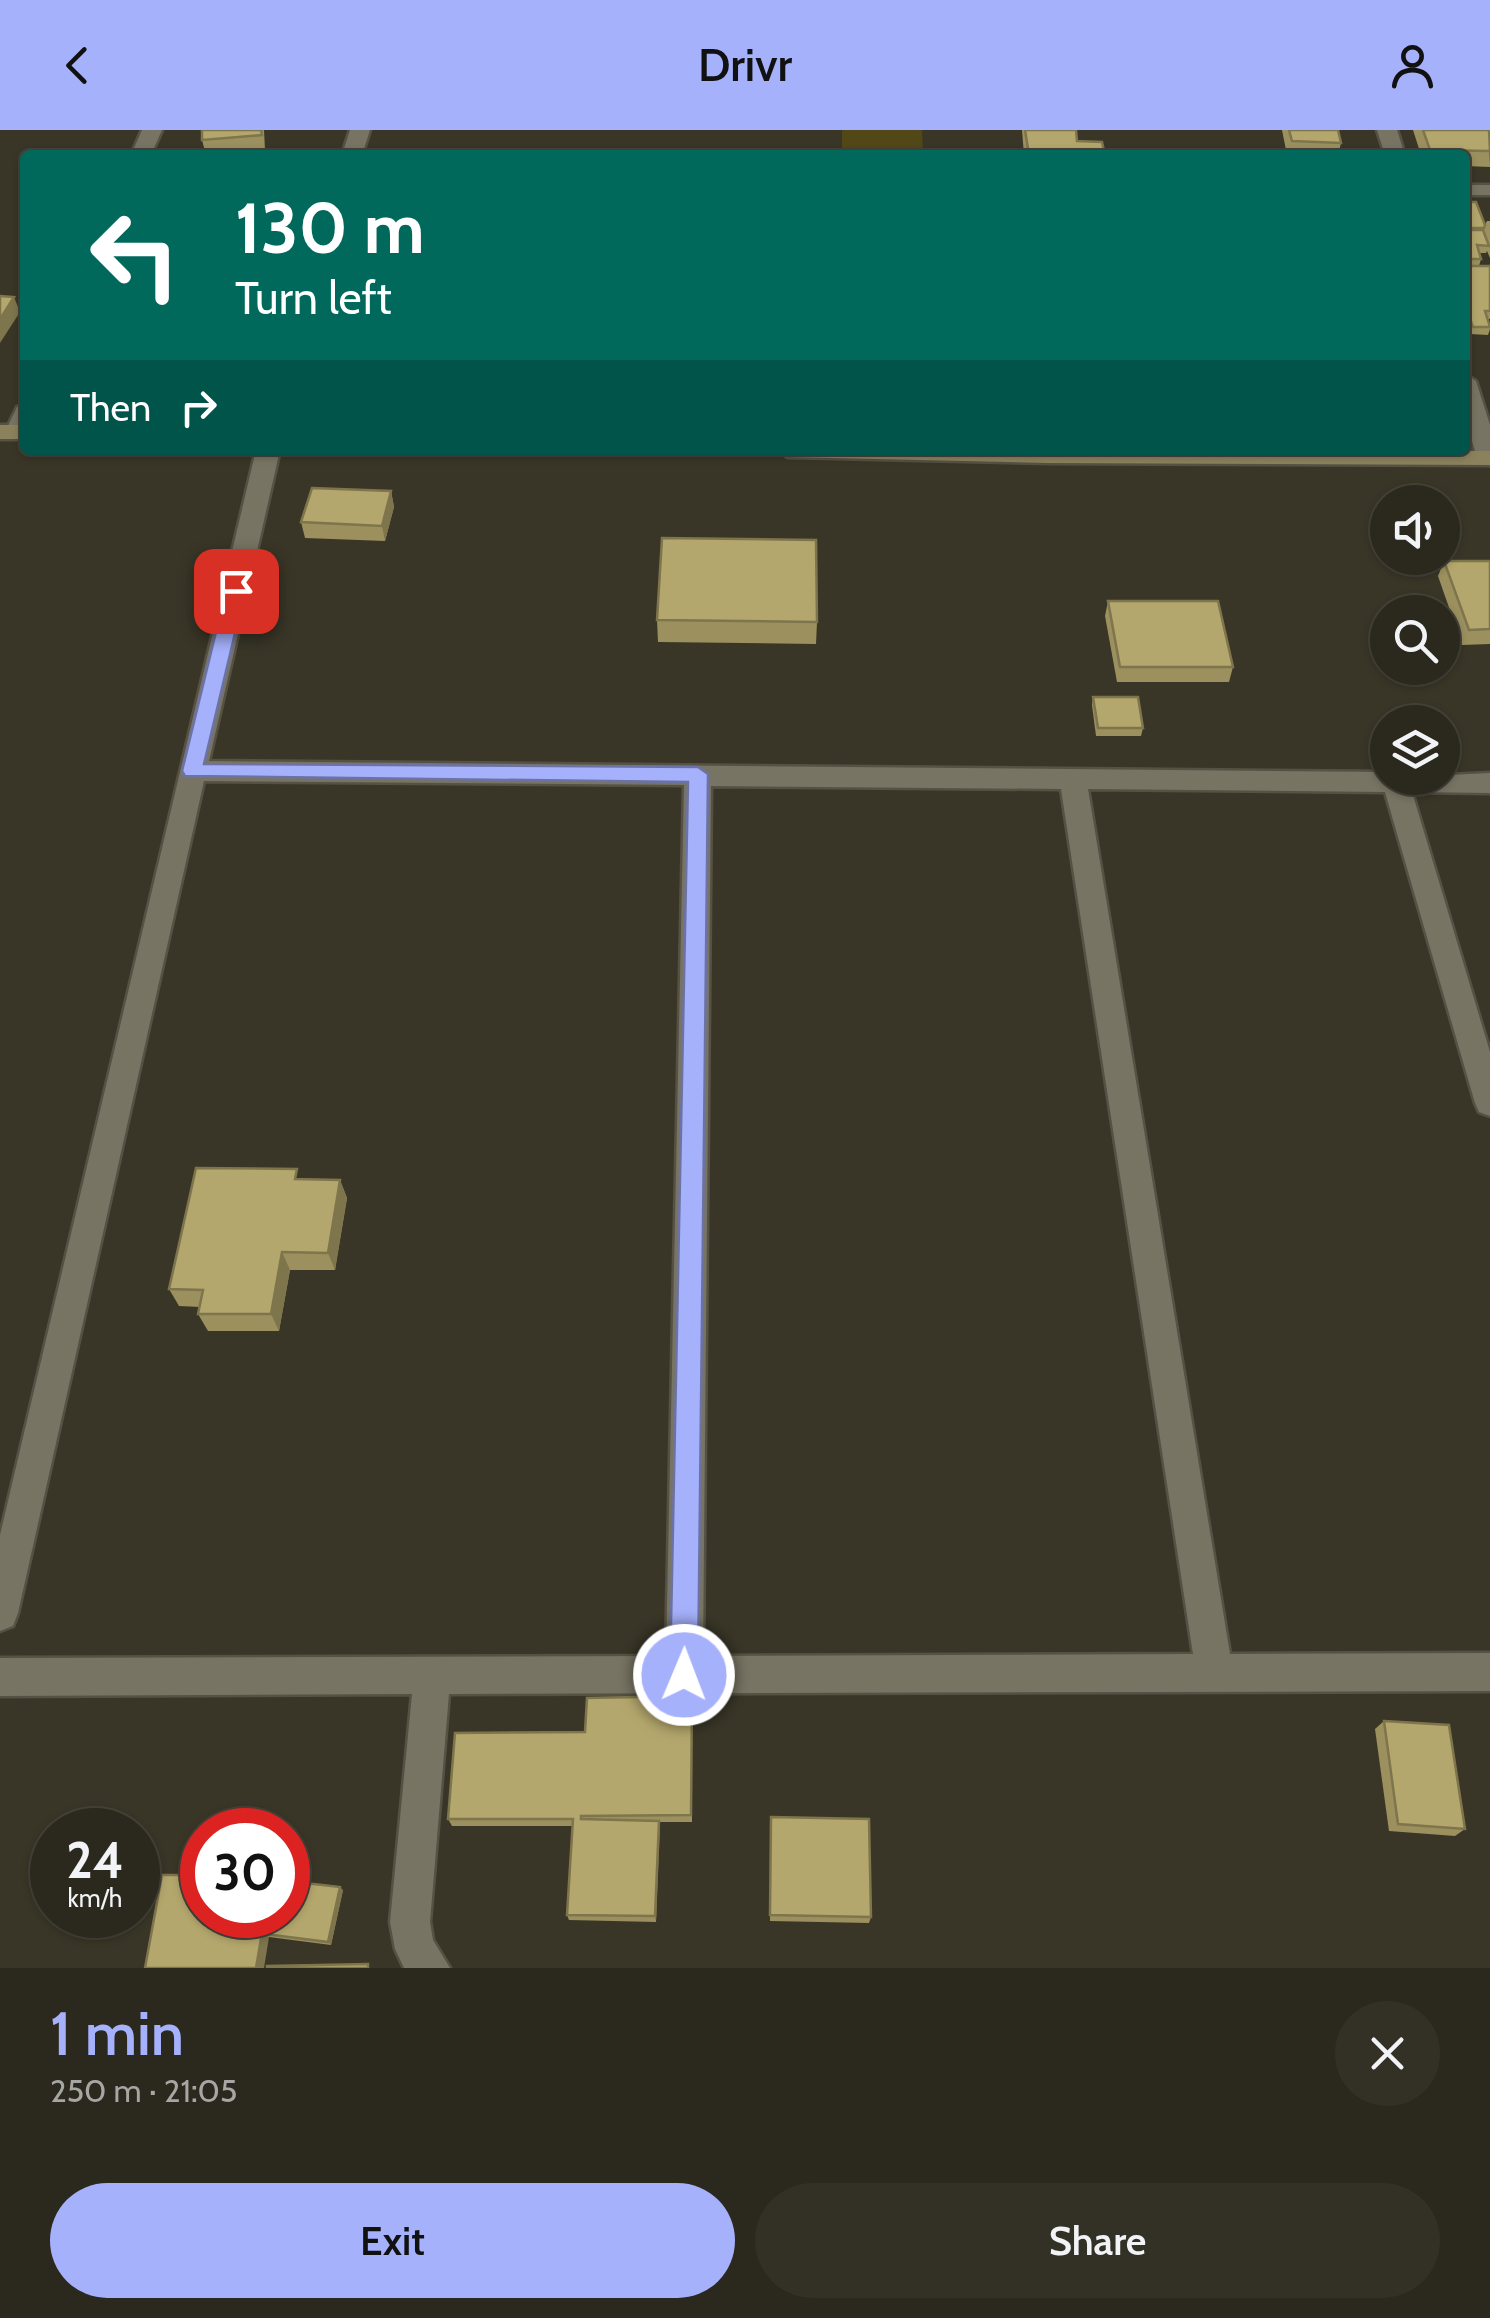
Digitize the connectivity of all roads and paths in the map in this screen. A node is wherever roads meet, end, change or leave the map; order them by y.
1 (1470, 396) edge
2 (267, 455) edge
3 (1225, 455) edge
4 (1490, 458) edge
5 (192, 771) junction
6 (698, 774) junction
7 (1073, 778) junction
8 (1370, 782) edge
9 (1460, 783) edge
10 (1490, 783) edge
11 (1400, 795) edge
12 (1490, 1103) edge
13 (0, 1613) edge
14 (1490, 1672) edge
15 (1214, 1673) junction
16 (684, 1675) junction
17 (432, 1676) junction
18 (0, 1677) edge
19 (430, 1968) edge

1 - 4 street
2 - 5 street
3 - 4 street
5 - 6 street
5 - 13 street
6 - 7 street
6 - 16 street
7 - 8 street
7 - 15 street
9 - 10 street
11 - 12 street
14 - 15 street
15 - 16 street
16 - 17 street
17 - 18 street
17 - 19 street

